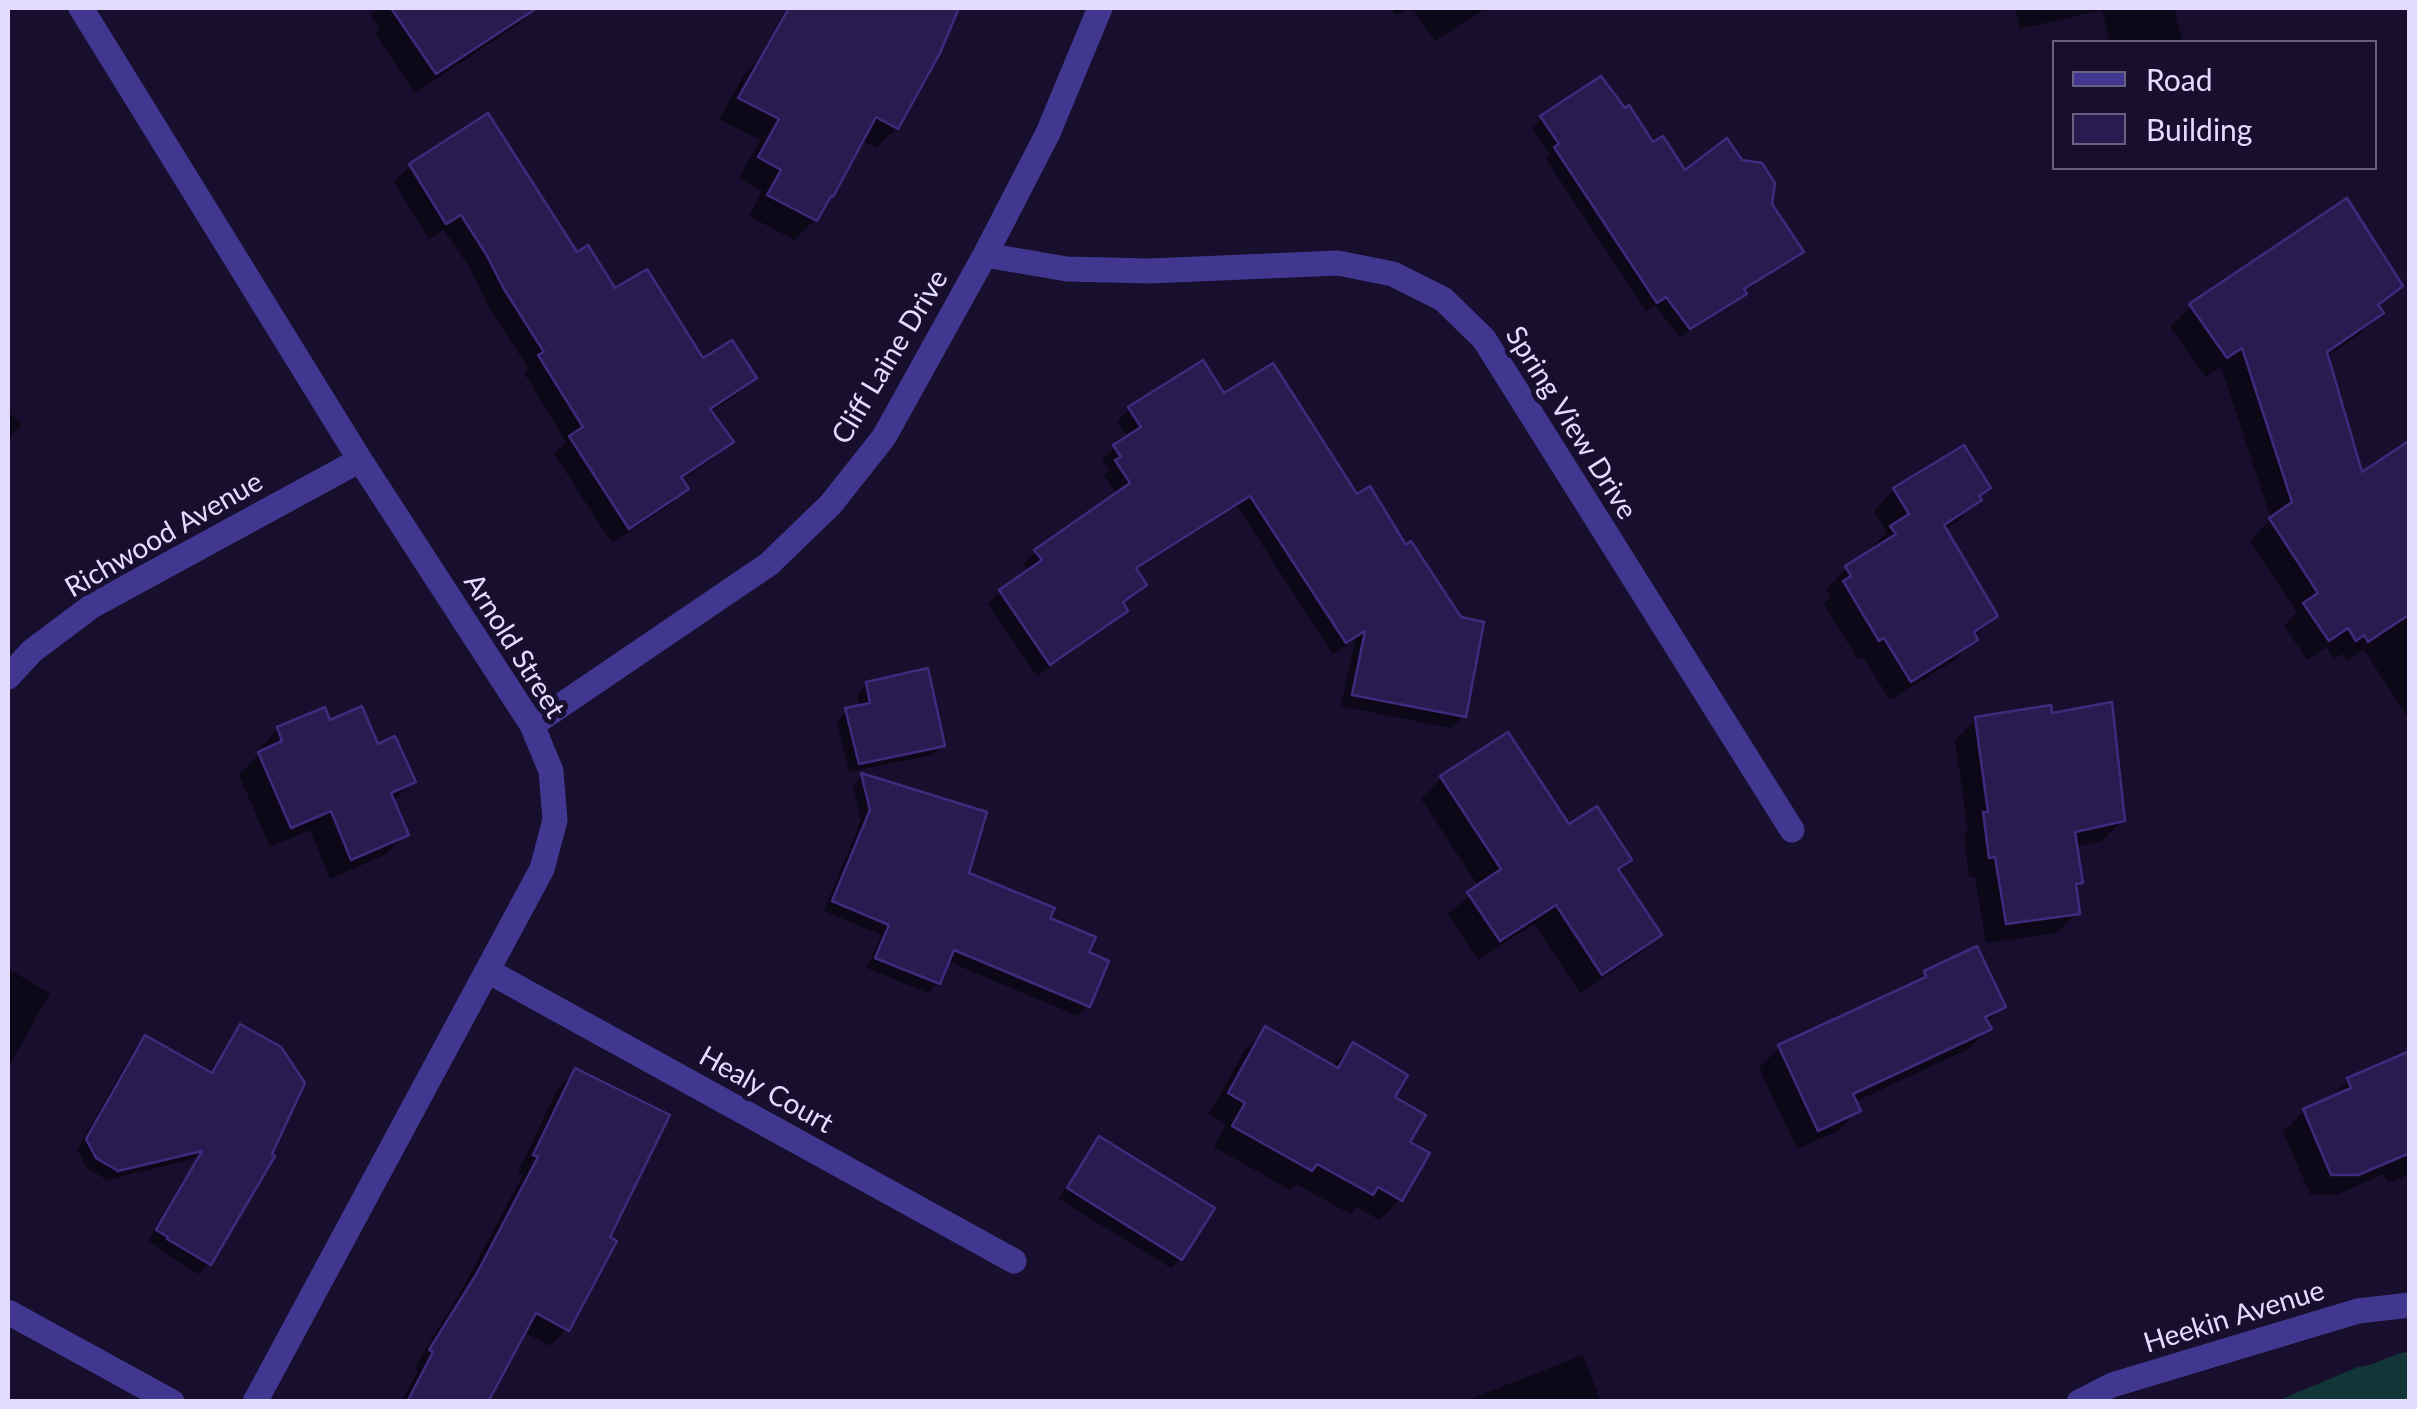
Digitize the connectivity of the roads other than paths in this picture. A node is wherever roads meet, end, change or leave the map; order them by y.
1 (81, 8) edge
2 (1100, 8) edge
3 (985, 255) junction
4 (360, 460) junction
5 (8, 676) edge
6 (532, 725) junction
7 (1792, 830) dead end
8 (488, 972) junction
9 (1014, 1261) dead end
10 (2410, 1305) edge
11 (8, 1312) edge
12 (172, 1402) edge
13 (255, 1402) edge
14 (2079, 1402) edge

1 - 4 street, Arnold Street
2 - 3 street, Cliff Laine Drive
3 - 6 street, Cliff Laine Drive
3 - 7 street, Spring View Drive
4 - 5 street, Richwood Avenue
4 - 6 street, Arnold Street
6 - 8 street, Arnold Street
8 - 9 street, Healy Court
8 - 13 street, Arnold Street
10 - 14 street, Heekin Avenue
11 - 12 street

